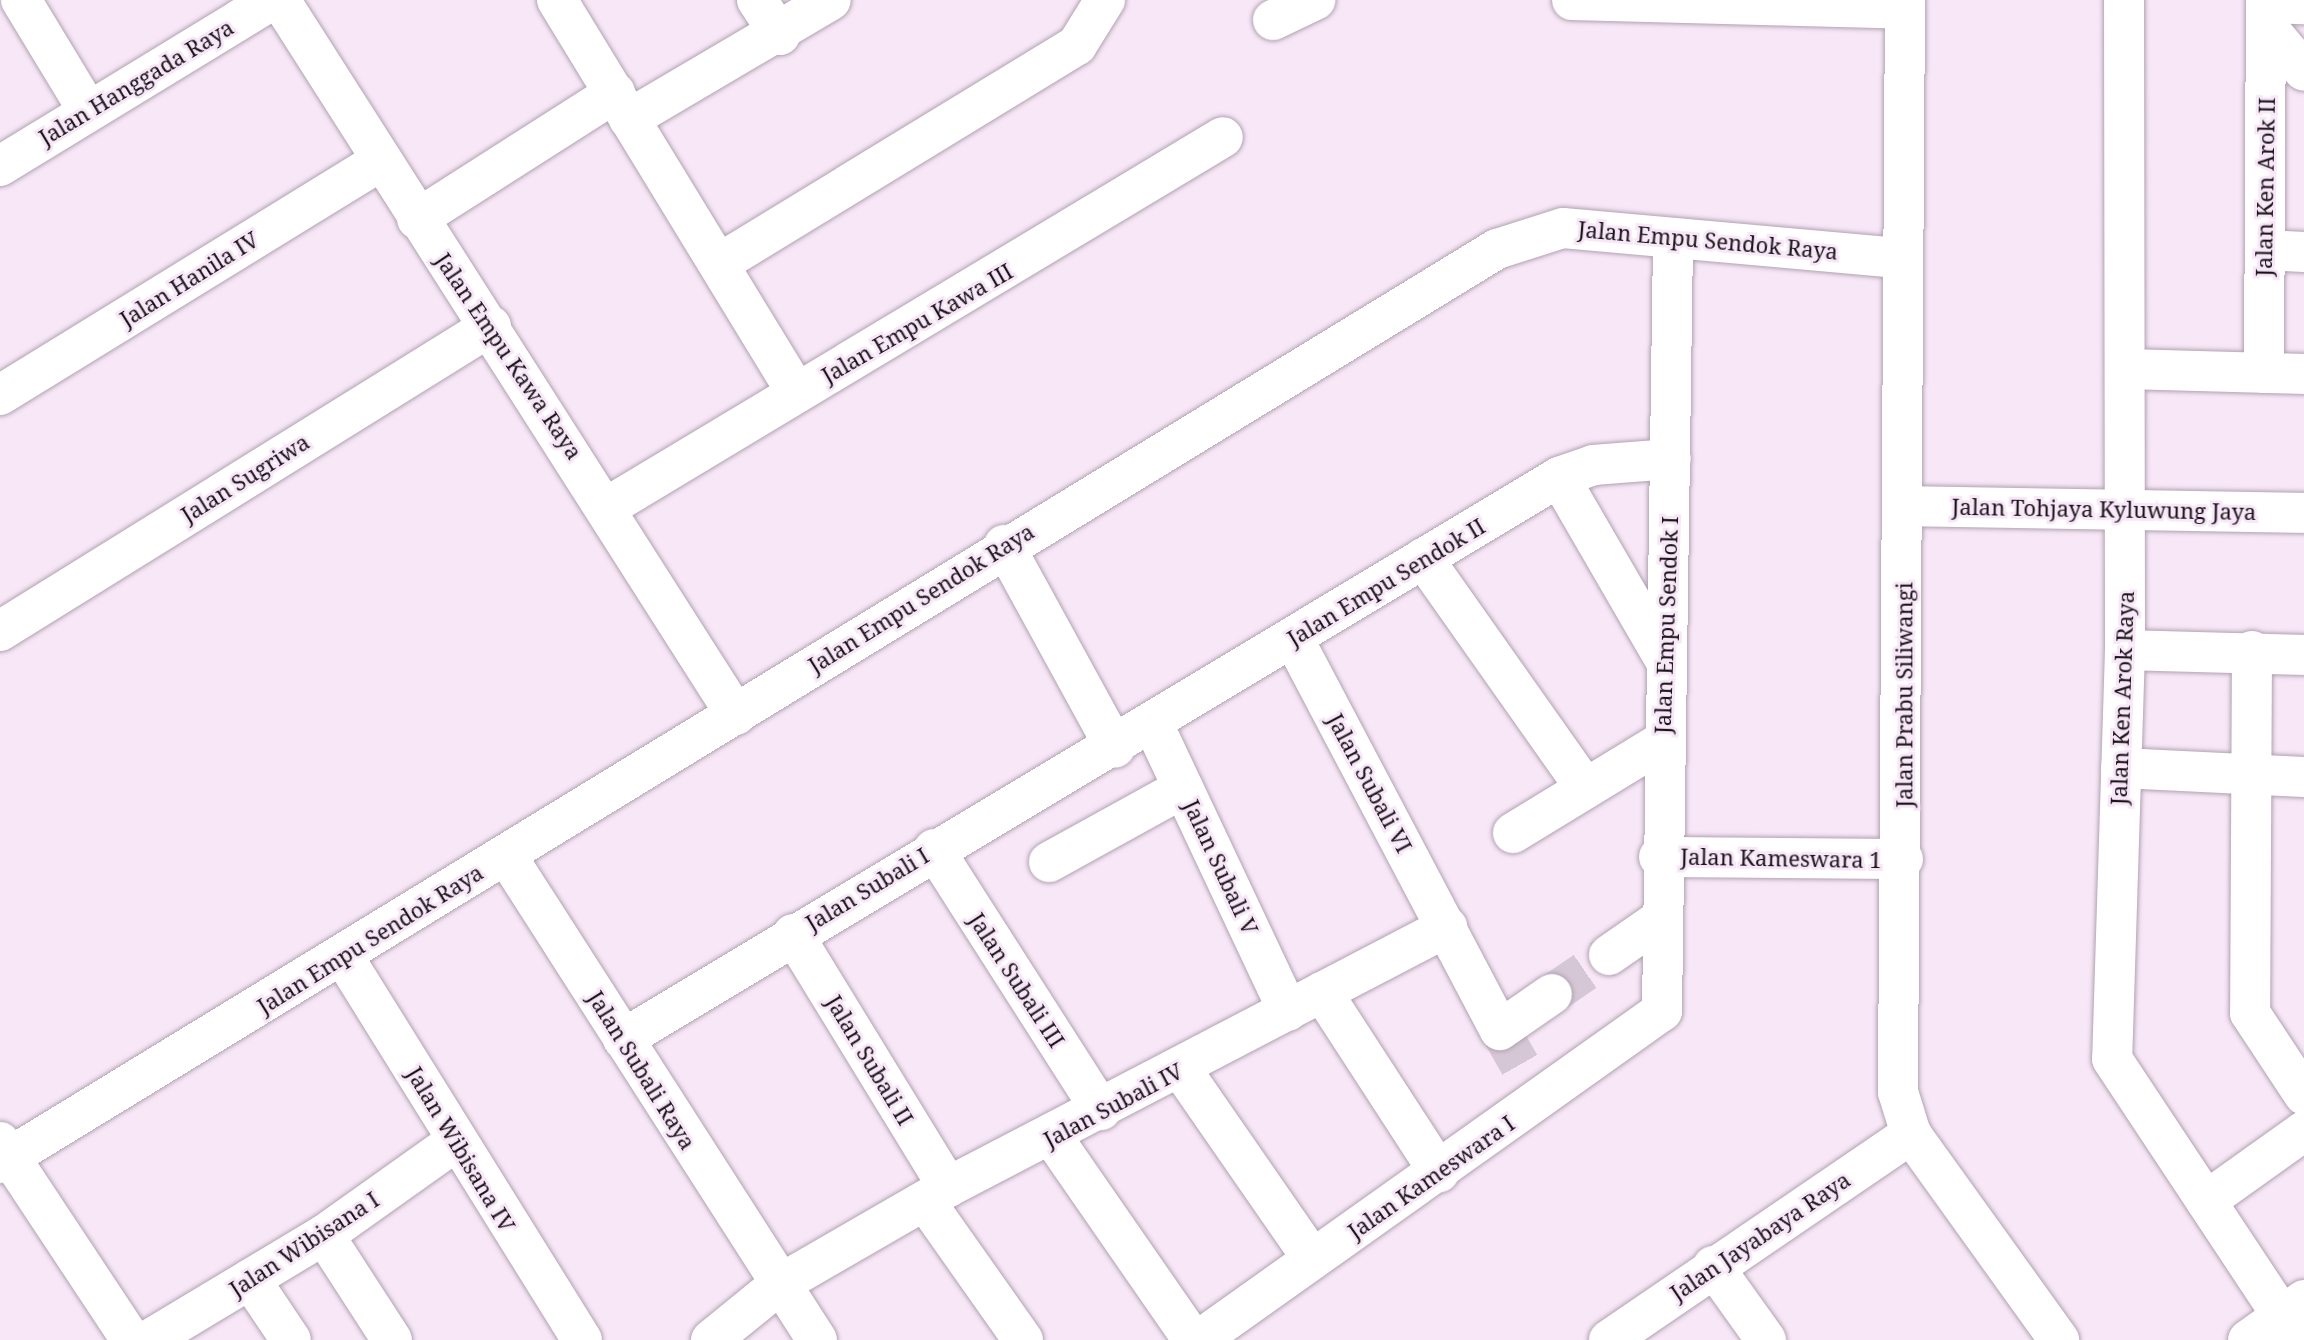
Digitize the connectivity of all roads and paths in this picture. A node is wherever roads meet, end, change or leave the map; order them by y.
1 (21, 0) edge
2 (272, 0) edge
3 (280, 0) edge
4 (557, 0) edge
5 (757, 0) edge
6 (831, 0) edge
7 (1105, 0) edge
8 (1315, 0) edge
9 (1572, 0) edge
10 (1686, 0) edge
11 (2124, 0) edge
12 (1905, 4) edge
13 (2276, 8) edge
14 (1273, 20) dead end
15 (780, 35) junction
16 (2304, 71) edge
17 (622, 106) junction
18 (87, 109) junction
19 (1223, 137) dead end
20 (378, 162) junction
21 (0, 166) edge
22 (417, 219) junction
23 (1673, 238) junction
24 (2265, 250) junction
25 (2304, 252) edge
26 (1899, 258) junction
27 (720, 263) junction
28 (491, 326) junction
29 (2128, 369) junction
30 (2264, 373) junction
31 (2304, 374) edge
32 (797, 393) junction
33 (0, 395) edge
34 (1671, 459) junction
35 (1559, 477) junction
36 (609, 506) junction
37 (1905, 506) junction
38 (2127, 511) junction
39 (2304, 513) edge
40 (1004, 545) junction
41 (1423, 558) junction
42 (0, 631) edge
43 (1293, 638) junction
44 (2125, 650) junction
45 (2252, 651) junction
46 (2304, 655) edge
47 (1667, 663) junction
48 (736, 715) junction
49 (1153, 724) junction
50 (1662, 742) junction
51 (1115, 748) junction
52 (2121, 768) junction
53 (2251, 771) junction
54 (2304, 777) edge
55 (1584, 786) junction
56 (1183, 788) junction
57 (1513, 833) dead end
58 (934, 849) junction
59 (506, 855) junction
60 (1659, 857) junction
61 (1903, 859) junction
62 (1049, 862) dead end
63 (1661, 919) junction
64 (1447, 927) junction
65 (793, 934) junction
66 (1609, 955) tunnel mouth
67 (343, 956) junction
68 (1552, 994) tunnel mouth
69 (1305, 1001) junction
70 (1662, 1011) joint
71 (623, 1039) junction
72 (1181, 1069) junction
73 (2304, 1095) edge
74 (1101, 1110) junction
75 (2304, 1131) edge
76 (1911, 1134) junction
77 (1053, 1138) junction
78 (455, 1142) junction
79 (3, 1154) edge
80 (1439, 1172) junction
81 (937, 1194) junction
82 (2206, 1201) junction
83 (324, 1235) junction
84 (1312, 1258) junction
85 (1713, 1266) junction
86 (250, 1279) junction
87 (780, 1284) junction
88 (2294, 1319) edge
89 (131, 1340) edge
90 (149, 1340) edge
91 (291, 1340) edge
92 (392, 1340) edge
93 (582, 1340) edge
94 (711, 1340) edge
95 (817, 1340) edge
96 (1023, 1340) edge
97 (1196, 1340) edge
98 (1609, 1340) edge
99 (1766, 1340) edge
100 (2059, 1340) edge
101 (2248, 1340) edge

1 - 18 street
2 - 18 street, Jalan Hanggada Raya
3 - 20 street, Jalan Empu Kawa Raya
4 - 17 street
5 - 15 street
6 - 15 street
7 - 27 street
8 - 14 street
9 - 10 street
10 - 12 street
11 - 29 street, Jalan Ken Arok Raya
12 - 26 street, Jalan Prabu Siliwangi
13 - 16 street
13 - 24 street, Jalan Ken Arok II
15 - 17 street
17 - 22 street
17 - 27 street
18 - 21 street, Jalan Hanggada Raya
19 - 32 street, Jalan Empu Kawa III
20 - 22 street, Jalan Empu Kawa Raya
20 - 33 street, Jalan Hanila IV
22 - 28 street, Jalan Empu Kawa Raya
23 - 26 street, Jalan Empu Sendok Raya
23 - 34 street, Jalan Empu Sendok I
23 - 40 street, Jalan Empu Sendok Raya
24 - 25 street
24 - 30 street, Jalan Ken Arok II
26 - 37 street, Jalan Prabu Siliwangi
27 - 32 street
28 - 36 street, Jalan Empu Kawa Raya
28 - 42 street, Jalan Sugriwa
29 - 30 street
29 - 38 street, Jalan Ken Arok Raya
30 - 31 street
32 - 36 street, Jalan Empu Kawa III
34 - 35 street, Jalan Empu Sendok II
34 - 47 street, Jalan Empu Sendok I
35 - 41 street, Jalan Empu Sendok II
35 - 47 street
36 - 48 street, Jalan Empu Kawa Raya
37 - 38 street, Jalan Tohjaya Kyluwung Jaya
37 - 61 street, Jalan Prabu Siliwangi
38 - 39 street, Jalan Tohjaya Kyluwung Jaya
38 - 44 street, Jalan Ken Arok Raya
40 - 48 street, Jalan Empu Sendok Raya
40 - 51 street
41 - 43 street, Jalan Empu Sendok II
41 - 55 street
43 - 49 street, Jalan Empu Sendok II
43 - 64 street, Jalan Subali VI
44 - 45 street
44 - 52 street, Jalan Ken Arok Raya
45 - 46 street
45 - 53 street
47 - 50 street, Jalan Empu Sendok I
48 - 59 street, Jalan Empu Sendok Raya
49 - 51 street, Jalan Empu Sendok II
49 - 56 street, Jalan Subali V
50 - 55 street
50 - 60 street, Jalan Empu Sendok I
51 - 58 street, Jalan Subali I
52 - 53 street
52 - 82 street, Jalan Ken Arok Raya
53 - 54 street
53 - 73 street
55 - 57 street
56 - 62 street
56 - 69 street, Jalan Subali V
58 - 65 street, Jalan Subali I
58 - 74 street, Jalan Subali III
59 - 67 street, Jalan Empu Sendok Raya
59 - 71 street, Jalan Subali Raya
60 - 61 street, Jalan Kameswara 1
60 - 63 street, Jalan Empu Sendok I
61 - 76 street, Jalan Prabu Siliwangi
63 - 66 street
63 - 70 street, Jalan Empu Sendok I
64 - 68 street, Jalan Subali VI
64 - 69 street, Jalan Subali IV
65 - 71 street, Jalan Subali I
65 - 81 street, Jalan Subali II
67 - 78 street, Jalan Wibisana IV
67 - 79 street, Jalan Empu Sendok Raya
69 - 72 street, Jalan Subali IV
69 - 80 street, Jalan Subali V
70 - 80 street, Jalan Kameswara I
71 - 87 street, Jalan Subali Raya
72 - 74 street, Jalan Subali IV
72 - 84 street
74 - 77 street, Jalan Subali IV
75 - 82 street
76 - 85 street, Jalan Jayabaya Raya
76 - 100 street, Jalan Prabu Siliwangi
77 - 81 street, Jalan Subali IV
77 - 97 street
78 - 83 street, Jalan Wibisana I
78 - 93 street, Jalan Wibisana IV
79 - 89 street
80 - 84 street, Jalan Kameswara I
81 - 87 street, Jalan Subali IV
81 - 96 street, Jalan Subali II
82 - 88 street, Jalan Ken Arok Raya
83 - 86 street, Jalan Wibisana I
83 - 92 street
84 - 97 street, Jalan Kameswara I
85 - 98 street, Jalan Jayabaya Raya
85 - 99 street
86 - 90 street, Jalan Wibisana I
86 - 91 street
87 - 94 street, Jalan Subali IV
87 - 95 street, Jalan Subali Raya
88 - 101 street

